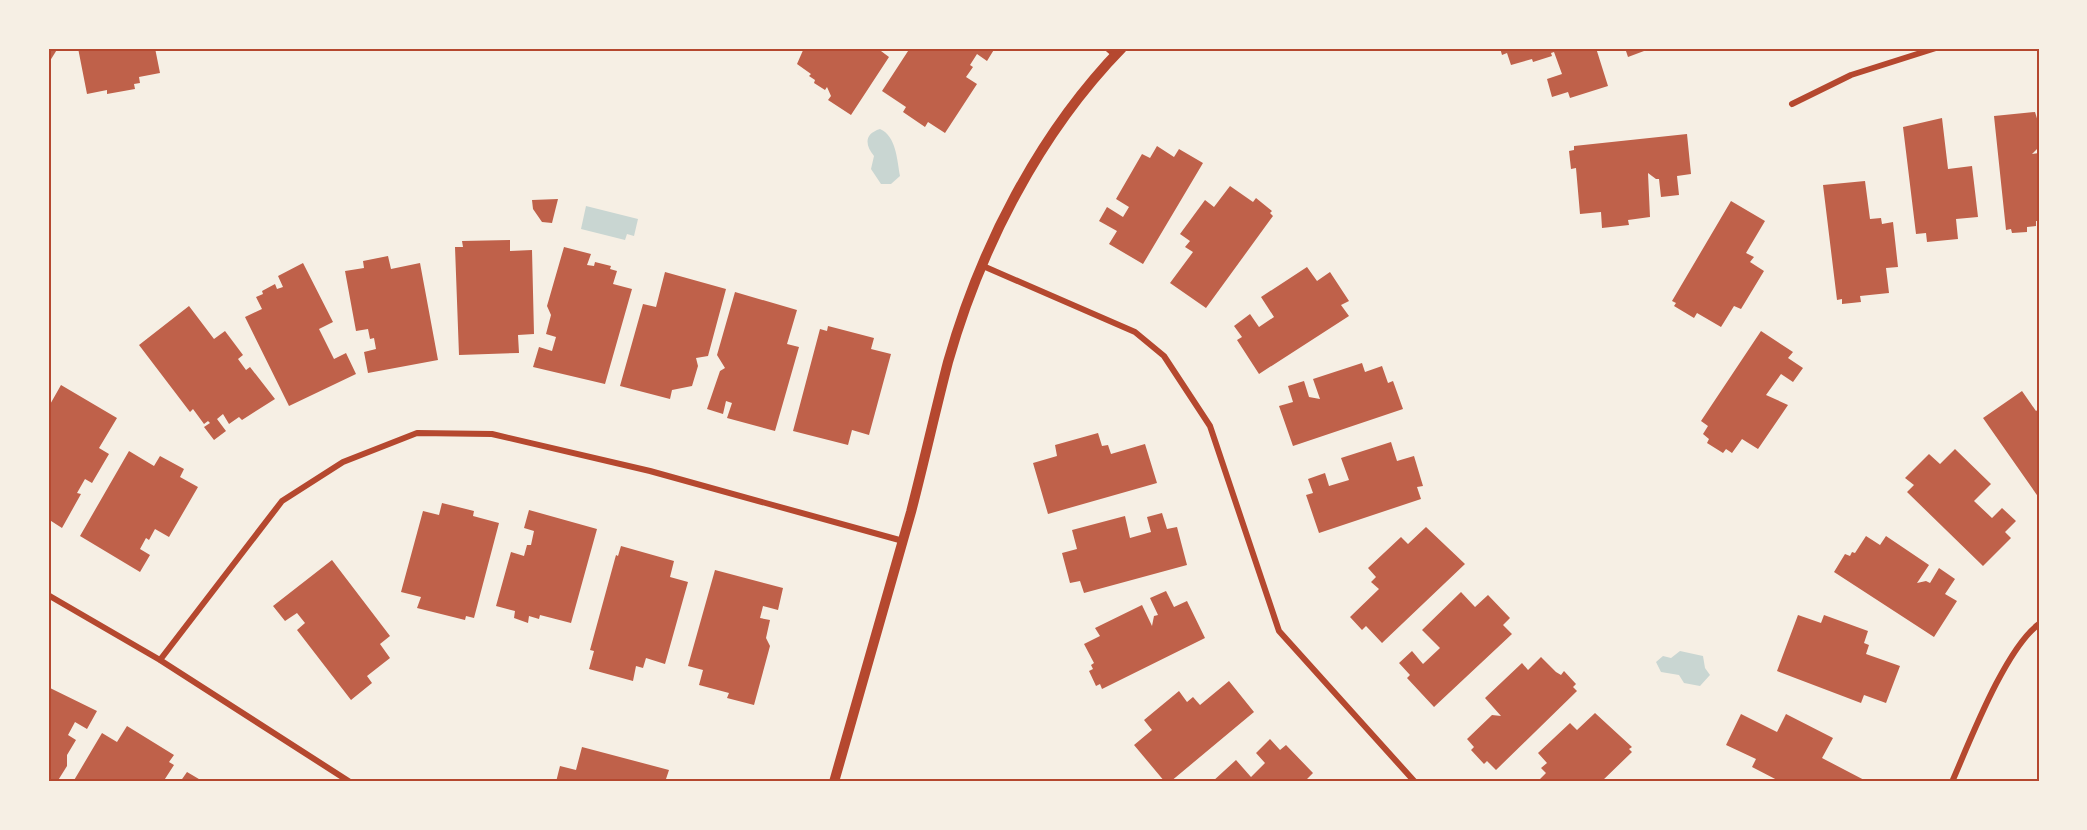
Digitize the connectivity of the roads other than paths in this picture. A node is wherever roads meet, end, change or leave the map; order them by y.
1 (1936, 48) edge
2 (1114, 50) edge
3 (1792, 104) dead end
4 (983, 266) junction
5 (903, 541) junction
6 (48, 595) edge
7 (2039, 624) edge
8 (160, 660) junction
9 (350, 782) edge
10 (834, 782) edge
11 (1415, 782) edge
12 (1952, 782) edge

1 - 3 street
2 - 4 street
4 - 5 street
4 - 11 street
5 - 8 street
5 - 10 street
6 - 8 street
7 - 12 street
8 - 9 street

